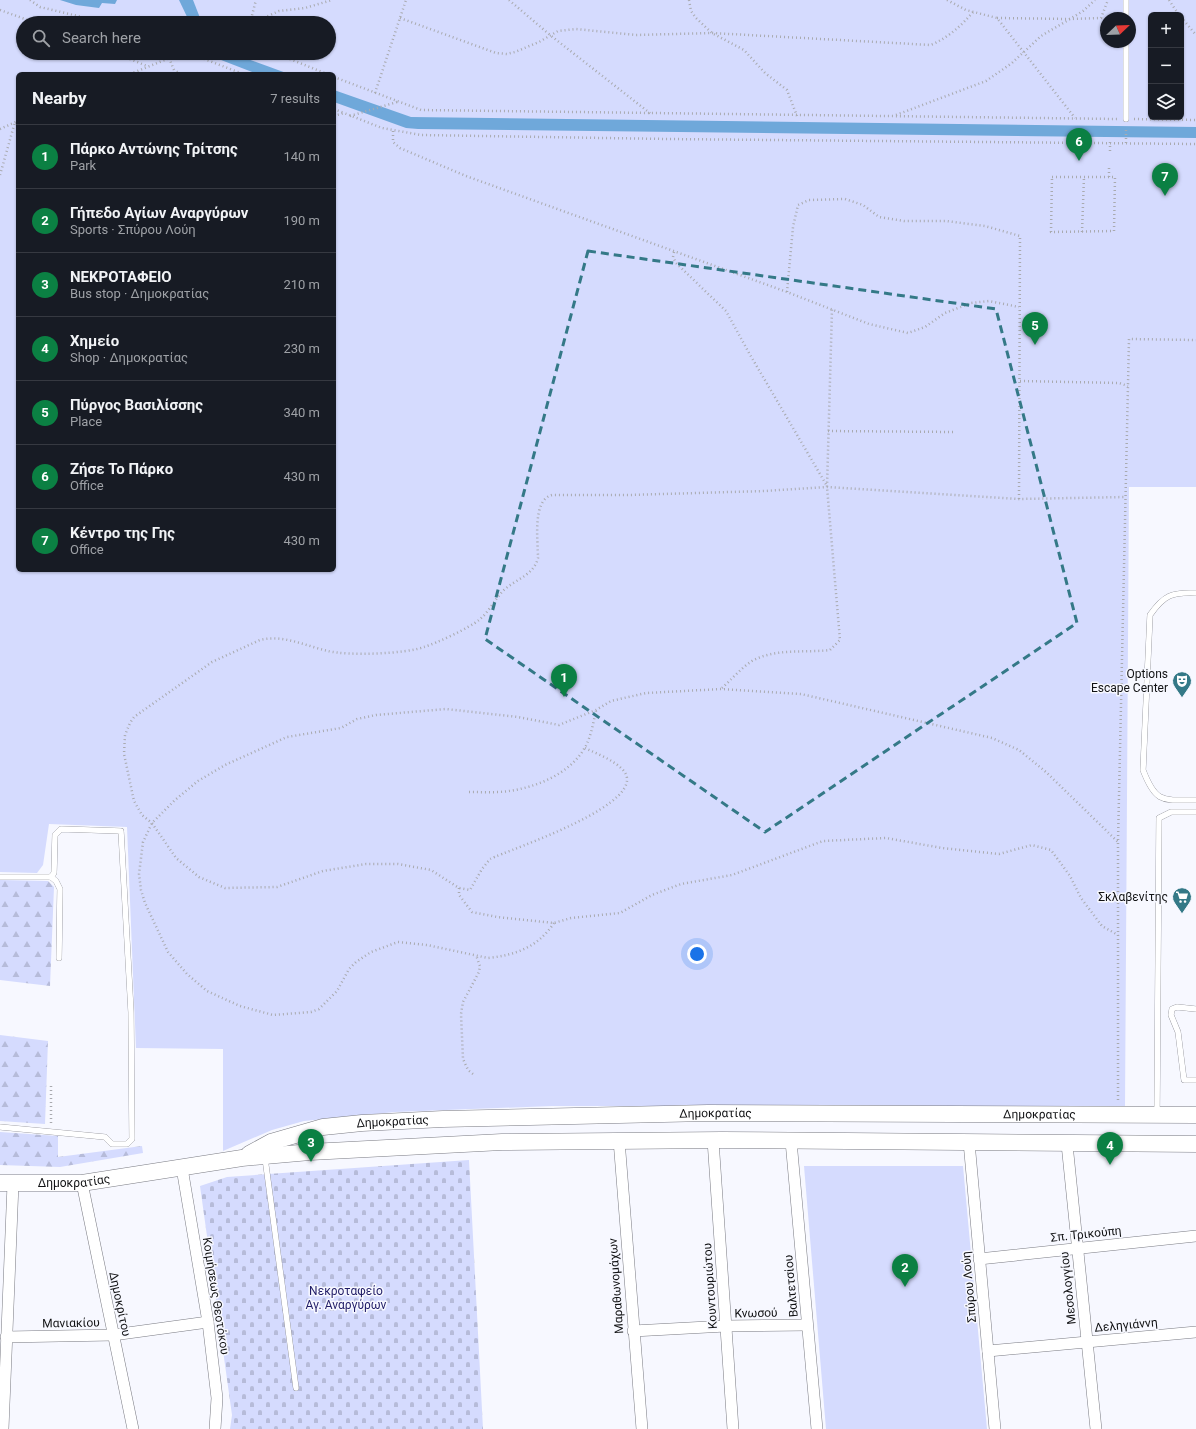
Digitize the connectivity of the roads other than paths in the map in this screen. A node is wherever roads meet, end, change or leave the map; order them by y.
1 (1126, 0) edge
2 (1126, 12) edge
3 (1126, 48) edge
4 (1126, 121) road end
5 (1196, 593) edge
6 (1196, 800) edge
7 (1196, 812) edge
8 (0, 877) edge
9 (50, 877) junction
10 (59, 958) dead end
11 (1196, 1009) edge
12 (1196, 1080) edge
13 (1157, 1115) junction
14 (1196, 1115) edge
15 (0, 1127) edge
16 (618, 1140) junction
17 (713, 1140) junction
18 (791, 1141) junction
19 (969, 1142) junction
20 (1067, 1144) junction
21 (1196, 1144) edge
22 (265, 1156) junction
23 (242, 1158) junction
24 (182, 1168) junction
25 (82, 1183) junction
26 (6, 1184) edge
27 (1196, 1236) edge
28 (1077, 1248) junction
29 (979, 1259) junction
30 (208, 1322) junction
31 (4, 1324) edge
32 (807, 1325) junction
33 (726, 1326) junction
34 (633, 1331) junction
35 (1196, 1332) edge
36 (113, 1335) junction
37 (6, 1337) junction
38 (1087, 1342) junction
39 (988, 1351) junction
40 (296, 1388) dead end
41 (2, 1429) edge
42 (132, 1429) edge
43 (215, 1429) edge
44 (642, 1429) edge
45 (733, 1429) edge
46 (817, 1429) edge
47 (995, 1429) edge
48 (1096, 1429) edge

1 - 2 lane
3 - 4 lane
5 - 6 lane
7 - 13 lane
8 - 9 lane
9 - 10 lane
9 - 15 lane
11 - 12 lane
13 - 14 main road, Δημοκρατίας
13 - 23 main road, Δημοκρατίας
16 - 17 main road, Δημοκρατίας
16 - 22 main road, Δημοκρατίας
16 - 34 street, Μαραθωνομάχων
17 - 18 main road, Δημοκρατίας
17 - 33 street, Κουντουριώτου
18 - 19 main road, Δημοκρατίας
18 - 32 street, Βαλτετσίου
19 - 20 main road, Δημοκρατίας
19 - 29 street, Σπύρου Λούη
20 - 21 main road, Δημοκρατίας
20 - 28 street, Μεσολογγίου
22 - 23 main road, Δημοκρατίας
22 - 40 lane
23 - 24 main road, Δημοκρατίας
24 - 25 main road, Δημοκρατίας
24 - 30 street, Κοιμήσεως Θεοτόκου
25 - 26 main road, Δημοκρατίας
25 - 36 street, Δημοκρίτου
26 - 31 street
27 - 28 street, Σπ. Τρικούπη
28 - 29 street, Σπ. Τρικούπη
28 - 38 street, Μεσολογγίου
29 - 39 street, Σπύρου Λούη
30 - 36 street, Μανιακίου
30 - 43 street, Κοιμήσεως Θεοτόκου
31 - 37 street
32 - 33 street, Κνωσού
32 - 46 street, Βαλτετσίου
33 - 34 street, Κνωσού
33 - 45 street, Κουντουριώτου
34 - 44 street, Μαραθωνομάχων
35 - 38 street, Δεληγιάννη
36 - 37 street, Μανιακίου
36 - 42 street, Δημοκρίτου
37 - 41 street
38 - 39 street, Δεληγιάννη
38 - 48 street, Μεσολογγίου
39 - 47 street, Σπύρου Λούη

